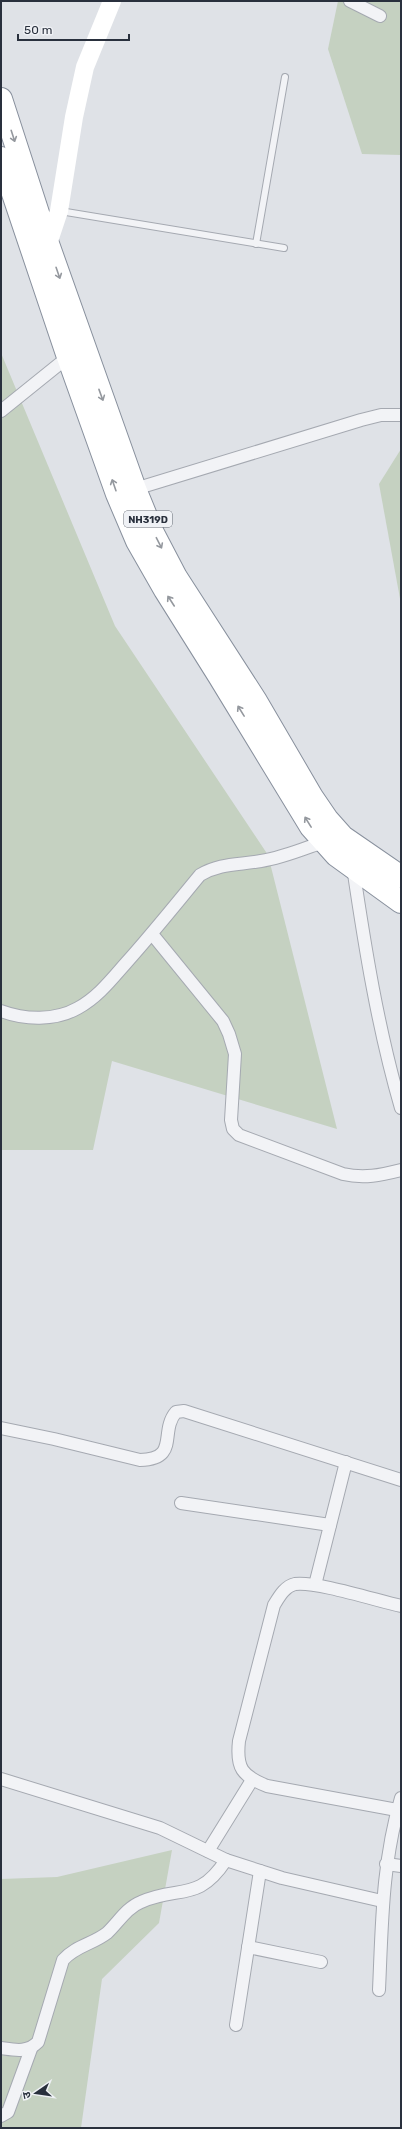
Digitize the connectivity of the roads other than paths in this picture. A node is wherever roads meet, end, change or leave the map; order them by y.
1 (112, 1) edge
2 (350, 1) edge
3 (380, 16) dead end
4 (285, 77) dead end
5 (1, 99) edge
6 (1, 158) edge
7 (59, 211) junction
8 (48, 244) junction
9 (256, 244) junction
10 (284, 248) dead end
11 (68, 357) junction
12 (1, 411) edge
13 (400, 412) edge
14 (135, 489) junction
15 (323, 842) junction
16 (353, 867) junction
17 (401, 877) edge
18 (401, 902) edge
19 (152, 934) junction
20 (1, 1012) edge
21 (401, 1108) edge
22 (401, 1170) edge
23 (1, 1428) edge
24 (346, 1462) junction
25 (401, 1480) edge
26 (181, 1503) dead end
27 (330, 1525) junction
28 (315, 1586) junction
29 (401, 1606) edge
30 (1, 1779) edge
31 (252, 1780) junction
32 (401, 1798) edge
33 (398, 1810) junction
34 (208, 1851) junction
35 (226, 1860) junction
36 (386, 1864) junction
37 (401, 1866) edge
38 (260, 1871) junction
39 (382, 1901) junction
40 (248, 1947) junction
41 (321, 1962) dead end
42 (379, 1990) dead end
43 (236, 2025) dead end
44 (1, 2048) edge
45 (31, 2049) junction
46 (1, 2116) edge

1 - 7 street
2 - 3 street
4 - 9 lane
5 -> 8 highway, NH319D
6 - 11 highway, NH319D
7 - 8 street
7 - 9 lane
8 -> 14 highway, NH319D
9 - 10 lane
11 - 12 street
15 -> 11 highway, NH319D
13 - 14 street
14 -> 17 highway, NH319D
15 - 16 highway, NH319D
15 - 19 street
16 - 18 highway, NH319D
16 - 21 street
19 - 20 street
19 - 22 street
23 - 24 street
24 - 25 street
24 - 27 street
26 - 27 street
27 - 28 street
28 - 29 street
28 - 31 street
30 - 34 street
31 - 33 street
31 - 34 street
32 - 33 street
33 - 36 street
34 - 35 street
35 - 38 street
35 - 45 street
36 - 37 street
36 - 39 street
38 - 39 street
38 - 40 street
39 - 42 street
40 - 41 street
40 - 43 street
44 - 45 street
45 - 46 street

